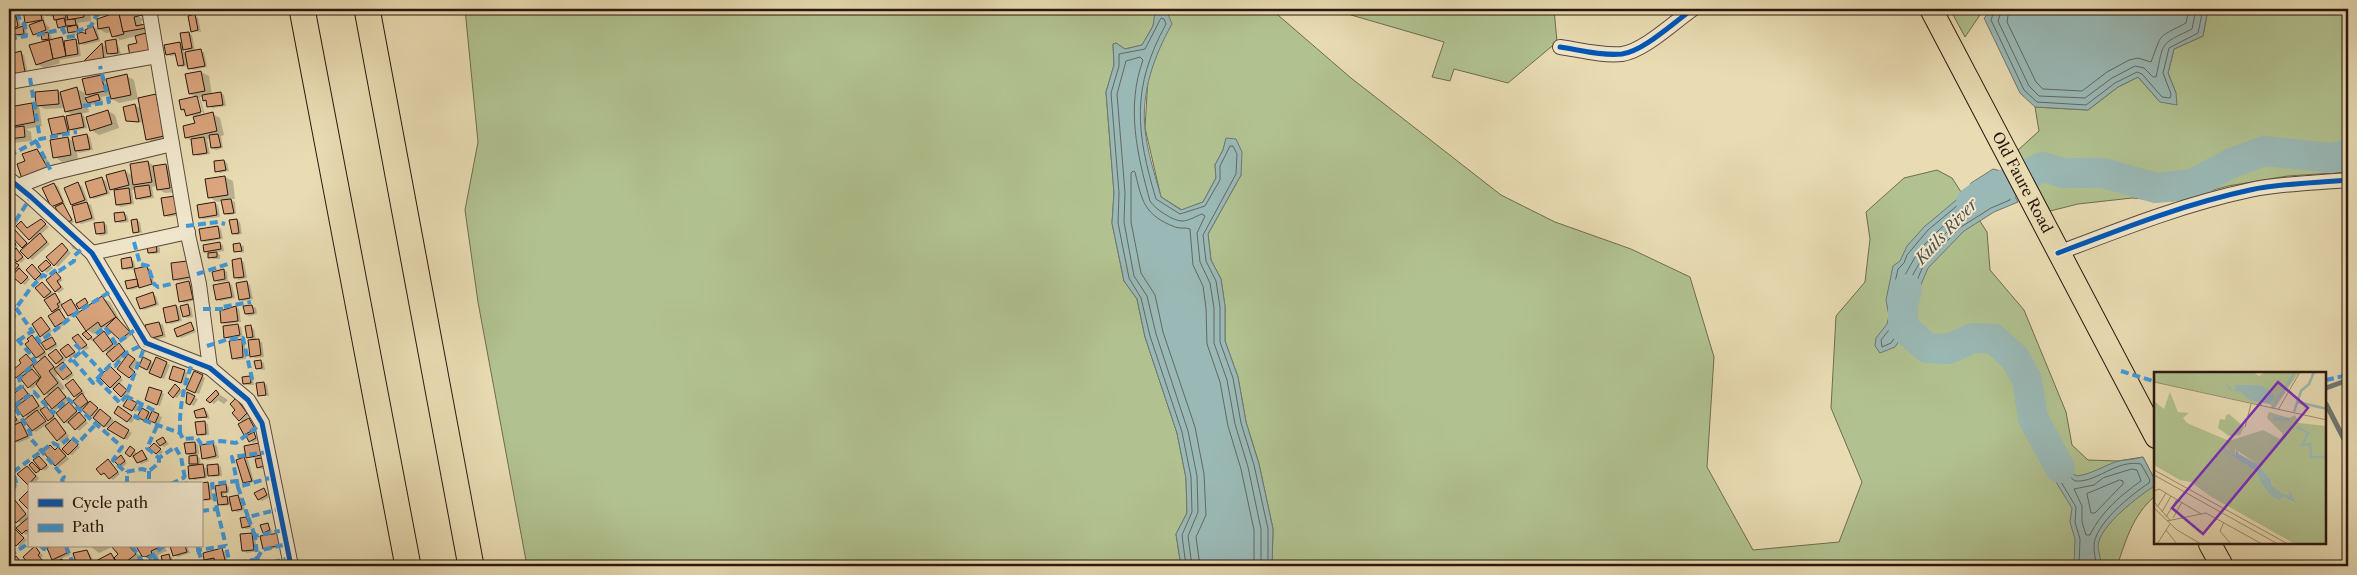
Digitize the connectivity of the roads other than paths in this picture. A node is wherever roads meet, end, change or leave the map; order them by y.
1 (149, 9) edge
2 (302, 9) edge
3 (367, 9) edge
4 (1693, 9) edge
5 (1931, 9) edge
6 (1560, 47) dead end
7 (157, 56) junction
8 (9, 82) edge
9 (172, 144) junction
10 (2348, 180) edge
11 (14, 183) edge
12 (188, 232) junction
13 (92, 253) junction
14 (2058, 253) junction
15 (210, 368) junction
16 (2154, 433) edge
17 (2211, 545) edge
18 (292, 566) edge
19 (408, 566) edge
20 (471, 566) edge
21 (2222, 566) edge

1 - 7 street
2 - 19 highway
3 - 20 highway
4 - 6 street
5 - 14 main road, Old Faure Road
7 - 8 street
7 - 9 street
9 - 11 street
9 - 12 street
10 - 14 street
11 - 13 street
12 - 13 street
12 - 15 street
13 - 15 street
14 - 16 main road, Old Faure Road
15 - 18 street
17 - 21 main road

